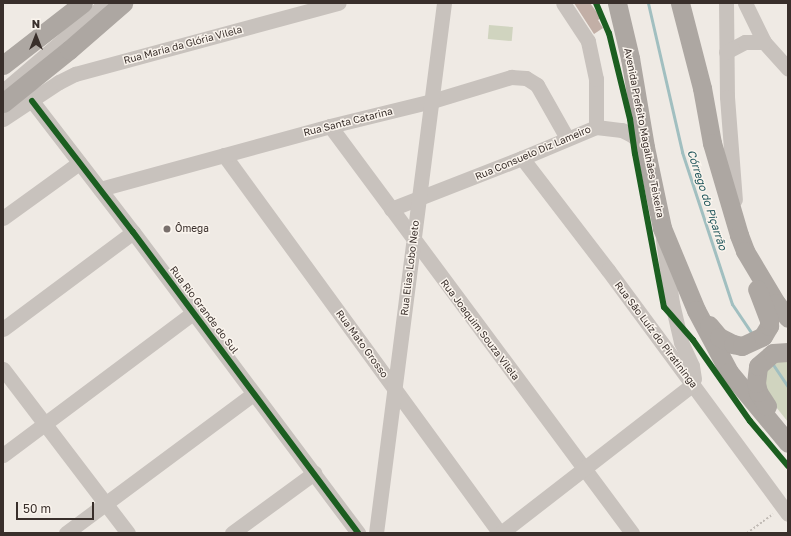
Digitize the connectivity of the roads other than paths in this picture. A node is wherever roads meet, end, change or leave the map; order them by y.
1 (83, 3) edge
2 (96, 3) edge
3 (106, 3) edge
4 (122, 3) edge
5 (339, 3) edge
6 (444, 3) edge
7 (563, 3) edge
8 (608, 3) edge
9 (617, 3) edge
10 (680, 3) edge
11 (726, 3) edge
12 (745, 3) edge
13 (764, 42) junction
14 (627, 44) junction
15 (726, 52) junction
16 (3, 65) edge
17 (788, 69) edge
18 (3, 75) edge
19 (3, 91) edge
20 (32, 101) junction
21 (432, 101) junction
22 (3, 103) edge
23 (3, 119) edge
24 (330, 126) junction
25 (596, 127) junction
26 (567, 138) junction
27 (645, 147) junction
28 (224, 155) junction
29 (522, 158) junction
30 (79, 163) junction
31 (100, 189) junction
32 (419, 199) junction
33 (391, 209) junction
34 (3, 218) edge
35 (662, 228) junction
36 (134, 232) junction
37 (413, 240) junction
38 (742, 243) junction
39 (696, 310) junction
40 (193, 313) junction
41 (788, 318) edge
42 (3, 329) edge
43 (780, 353) edge
44 (3, 369) edge
45 (693, 384) junction
46 (395, 389) junction
47 (253, 394) junction
48 (44, 424) junction
49 (788, 434) edge
50 (788, 443) edge
51 (3, 455) edge
52 (584, 470) junction
53 (314, 473) junction
54 (105, 503) junction
55 (785, 511) edge
56 (66, 533) edge
57 (128, 533) edge
58 (232, 533) edge
59 (358, 533) edge
60 (376, 533) edge
61 (500, 533) edge
62 (632, 533) edge

1 - 16 main road
2 - 18 street
3 - 19 street
4 - 22 main road
5 - 20 street, Rua Maria da Glória Vilela
6 - 21 street, Rua Elias Lobo Neto
7 - 25 street, Rua Consuelo Diz Lameiro
8 - 14 main road
9 - 14 main road, Avenida Prefeito Magalhães Teixeira
10 - 38 main road
11 - 15 street
12 - 13 street
13 - 15 street
13 - 17 street
14 - 27 main road, Avenida Prefeito Magalhães Teixeira
15 - 38 street
20 - 23 street, Rua Maria da Glória Vilela
20 - 30 street, Rua Rio Grande do Sul
21 - 24 street, Rua Santa Catarina
21 - 26 street, Rua Santa Catarina
21 - 32 street, Rua Elias Lobo Neto
24 - 28 street, Rua Santa Catarina
24 - 33 street, Rua Joaquim Souza Vilela
25 - 26 street, Rua Consuelo Diz Lameiro
25 - 27 street
26 - 29 street, Rua Consuelo Diz Lameiro
27 - 35 main road, Avenida Prefeito Magalhães Teixeira
28 - 31 street, Rua Santa Catarina
28 - 46 street, Rua Mato Grosso
29 - 32 street, Rua Consuelo Diz Lameiro
29 - 45 street, Rua São Luíz do Piratininga
30 - 31 street, Rua Rio Grande do Sul
30 - 34 street
31 - 36 street, Rua Rio Grande do Sul
32 - 33 street, Rua Consuelo Diz Lameiro
32 - 37 street, Rua Elias Lobo Neto
33 - 37 street, Rua Joaquim Souza Vilela
35 - 39 main road, Avenida Prefeito Magalhães Teixeira
35 - 45 street
36 - 40 street, Rua Rio Grande do Sul
36 - 42 street
37 - 46 street, Rua Elias Lobo Neto
37 - 52 street, Rua Joaquim Souza Vilela
38 - 39 main road
38 - 41 main road
39 - 50 main road, Avenida Prefeito Magalhães Teixeira
40 - 47 street, Rua Rio Grande do Sul
40 - 48 street
43 - 49 main road
44 - 48 street
45 - 52 street
45 - 55 street, Rua São Luíz do Piratininga
46 - 60 street, Rua Elias Lobo Neto
46 - 61 street, Rua Mato Grosso
47 - 53 street, Rua Rio Grande do Sul
47 - 54 street
48 - 51 street
48 - 54 street
52 - 61 street
52 - 62 street, Rua Joaquim Souza Vilela
53 - 58 street
53 - 59 street, Rua Rio Grande do Sul
54 - 56 street
54 - 57 street

